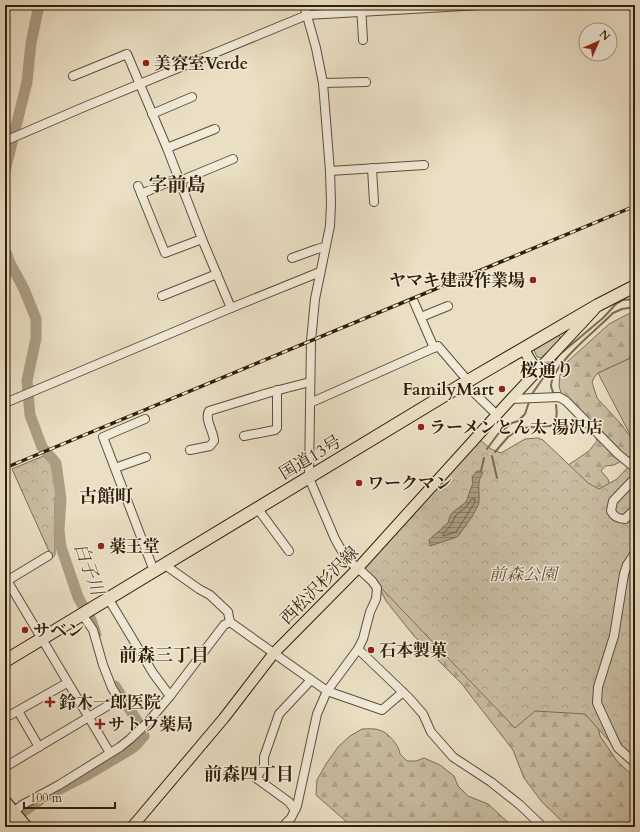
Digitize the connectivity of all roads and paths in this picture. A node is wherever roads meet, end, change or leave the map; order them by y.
1 (304, 5) edge
2 (481, 5) edge
3 (362, 9) edge
4 (307, 15) junction
5 (363, 40) dead end
6 (73, 76) dead end
7 (366, 82) dead end
8 (322, 83) junction
9 (138, 84) junction
10 (192, 97) dead end
11 (152, 114) junction
12 (215, 129) dead end
13 (5, 140) edge
14 (167, 148) junction
15 (233, 160) dead end
16 (424, 165) dead end
17 (372, 168) junction
18 (330, 171) junction
19 (179, 180) junction
20 (374, 202) dead end
21 (202, 239) junction
22 (325, 247) junction
23 (292, 258) dead end
24 (320, 272) junction
25 (217, 274) junction
26 (635, 286) edge
27 (162, 296) dead end
28 (414, 302) dead end
29 (598, 305) junction
30 (448, 306) dead end
31 (231, 308) junction
32 (421, 317) junction
33 (434, 348) junction
34 (524, 350) junction
35 (536, 371) junction
36 (310, 382) junction
37 (466, 382) junction
38 (276, 390) junction
39 (511, 399) junction
40 (6, 403) edge
41 (310, 403) junction
42 (497, 415) junction
43 (145, 419) dead end
44 (244, 436) dead end
45 (190, 450) dead end
46 (146, 457) dead end
47 (115, 468) junction
48 (635, 468) edge
49 (309, 478) junction
50 (635, 478) edge
51 (258, 509) junction
52 (635, 509) edge
53 (289, 551) dead end
54 (635, 553) edge
55 (48, 556) dead end
56 (165, 565) junction
57 (358, 568) junction
58 (154, 571) junction
59 (6, 580) edge
60 (108, 598) junction
61 (87, 611) junction
62 (230, 622) junction
63 (41, 638) junction
64 (358, 649) junction
65 (274, 653) junction
66 (5, 661) edge
67 (311, 680) junction
68 (68, 682) junction
69 (326, 691) junction
70 (403, 692) junction
71 (170, 696) junction
72 (18, 711) junction
73 (5, 718) edge
74 (88, 718) junction
75 (39, 747) junction
76 (110, 753) junction
77 (635, 763) edge
78 (5, 767) edge
79 (5, 802) edge
80 (295, 810) junction
81 (14, 812) junction
82 (8, 827) edge
83 (26, 827) edge
84 (132, 827) edge
85 (282, 827) edge
86 (543, 827) edge

1 - 4 street
2 - 3 street
3 - 4 street
3 - 5 street
4 - 8 street
4 - 9 street
6 - 9 street
7 - 8 street
8 - 18 street
9 - 11 street
9 - 13 street
10 - 11 street
11 - 14 street
12 - 14 street
14 - 19 street
15 - 19 street
16 - 17 street
17 - 18 street
17 - 20 street
18 - 22 street
19 - 21 street
19 - 21 street
21 - 25 street
22 - 23 street
22 - 24 street
24 - 31 street
24 - 36 street
25 - 27 street
25 - 31 street
26 - 29 highway, 国道13号
28 - 32 street
29 - 34 highway, 国道13号
29 - 35 main road, 西松沢杉沢線
30 - 32 street
31 - 40 street
32 - 33 street
33 - 37 street
33 - 41 street
34 - 35 main road
34 - 37 highway, 国道13号
35 - 39 main road, 西松沢杉沢線
36 - 38 street
36 - 41 street
37 - 42 street
37 - 49 highway, 国道13号
38 - 44 street
38 - 45 street
39 - 42 main road, 西松沢杉沢線
39 - 48 street
41 - 49 street
42 - 57 main road, 西松沢杉沢線
43 - 47 street
46 - 47 street
47 - 58 street
49 - 51 highway, 国道13号
49 - 57 street
50 - 52 street
51 - 53 street
51 - 56 highway, 国道13号
54 - 77 street
55 - 59 street
56 - 58 highway, 国道13号
56 - 62 street
57 - 64 street
57 - 65 main road, 西松沢杉沢線
58 - 60 highway, 国道13号
59 - 63 street
60 - 61 highway, 国道13号
60 - 71 street
61 - 63 highway, 国道13号
61 - 74 street
62 - 65 street
62 - 71 street
63 - 66 highway, 国道13号
63 - 68 street
64 - 69 street
64 - 70 street
65 - 67 street
65 - 84 main road, 西松沢杉沢線
67 - 69 street
67 - 80 street
68 - 72 street
68 - 74 street
69 - 70 street
69 - 80 street
70 - 86 street
71 - 76 street
72 - 73 street
72 - 75 street
74 - 75 street
74 - 76 street
75 - 78 street
76 - 81 street
79 - 81 highway
80 - 85 street
81 - 82 street
81 - 83 highway

